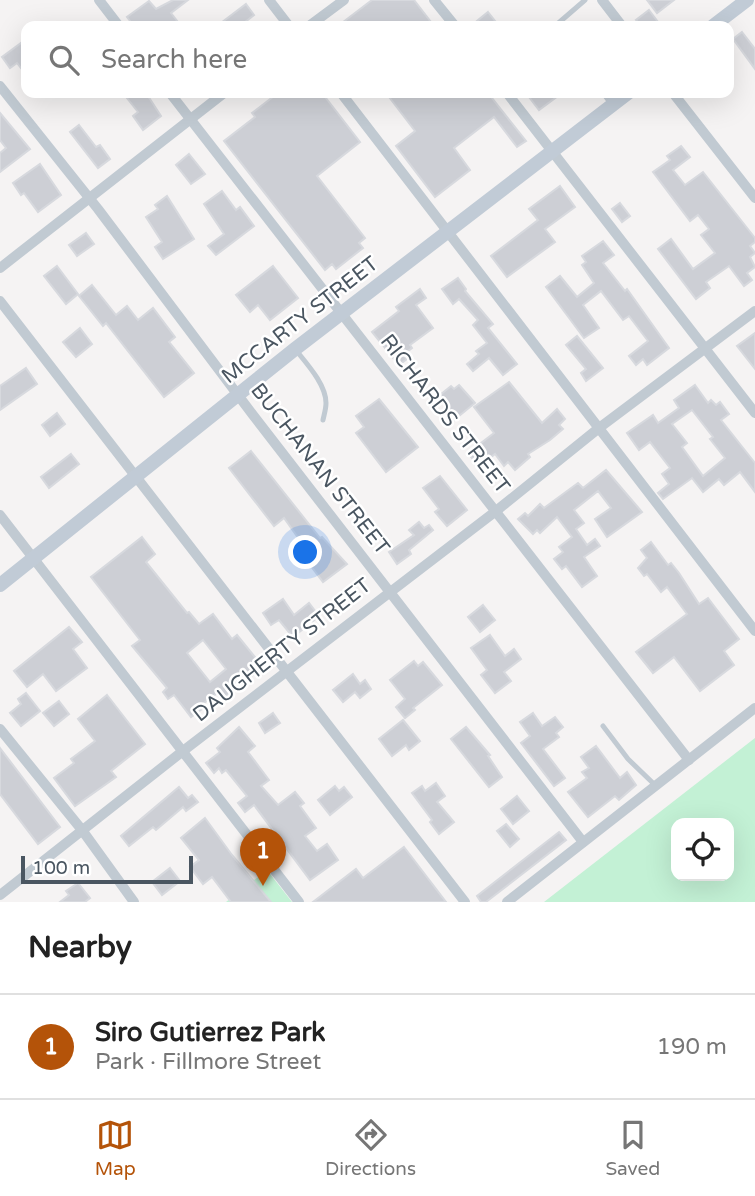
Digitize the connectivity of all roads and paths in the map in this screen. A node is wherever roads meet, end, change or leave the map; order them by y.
1 (99, 0) edge
2 (269, 0) edge
3 (344, 0) edge
4 (434, 0) edge
5 (585, 0) edge
6 (602, 0) edge
7 (747, 0) edge
8 (115, 21) edge
9 (285, 21) edge
10 (316, 21) edge
11 (451, 21) edge
12 (561, 21) edge
13 (618, 21) edge
14 (720, 21) edge
15 (0, 86) edge
16 (174, 98) edge
17 (217, 98) edge
18 (345, 98) edge
19 (511, 98) edge
20 (677, 98) edge
21 (608, 99) edge
22 (190, 119) junction
23 (552, 152) junction
24 (755, 198) edge
25 (89, 199) junction
26 (449, 232) junction
27 (0, 268) edge
28 (0, 301) edge
29 (755, 311) edge
30 (341, 314) junction
31 (295, 349) junction
32 (705, 349) junction
33 (237, 394) junction
34 (755, 413) edge
35 (323, 420) dead end
36 (599, 428) junction
37 (136, 476) junction
38 (496, 511) junction
39 (0, 515) edge
40 (33, 559) junction
41 (0, 585) edge
42 (390, 591) junction
43 (755, 631) edge
44 (287, 672) junction
45 (755, 708) edge
46 (603, 726) dead end
47 (0, 729) edge
48 (183, 751) junction
49 (689, 760) junction
50 (656, 786) junction
51 (82, 830) junction
52 (583, 842) junction
53 (0, 895) edge
54 (134, 902) edge
55 (299, 902) edge
56 (466, 902) edge
57 (507, 902) edge

1 - 8 street
2 - 9 street
3 - 10 street
4 - 11 street
5 - 12 lane
6 - 13 street
7 - 14 main road
15 - 25 street, BUCHANAN STREET
16 - 22 street, RICHARDS STREET
17 - 22 street
18 - 26 street
19 - 23 street
20 - 24 street
21 - 23 main road, MCCARTY STREET
22 - 25 street
22 - 30 street, RICHARDS STREET
23 - 26 main road, MCCARTY STREET
23 - 32 street
25 - 27 street
25 - 33 street, BUCHANAN STREET
26 - 30 main road, MCCARTY STREET
26 - 36 street
28 - 37 street
29 - 32 street, DAUGHERTY STREET
30 - 31 main road, MCCARTY STREET
30 - 38 street, RICHARDS STREET
31 - 33 main road, MCCARTY STREET
31 - 35 lane
32 - 34 street
32 - 36 street, DAUGHERTY STREET
33 - 37 main road, MCCARTY STREET
33 - 42 street, BUCHANAN STREET
36 - 38 street, DAUGHERTY STREET
36 - 43 street
37 - 40 main road, MCCARTY STREET
37 - 44 street
38 - 42 street, DAUGHERTY STREET
38 - 49 street, RICHARDS STREET
39 - 40 street
40 - 41 main road, MCCARTY STREET
40 - 48 street
42 - 44 street, DAUGHERTY STREET
42 - 52 street, BUCHANAN STREET
44 - 48 street, DAUGHERTY STREET
44 - 56 street
45 - 49 street
46 - 50 lane
47 - 51 street
48 - 51 street, DAUGHERTY STREET
48 - 55 street
49 - 50 street
50 - 52 street
51 - 53 street, DAUGHERTY STREET
51 - 54 street
52 - 57 street

